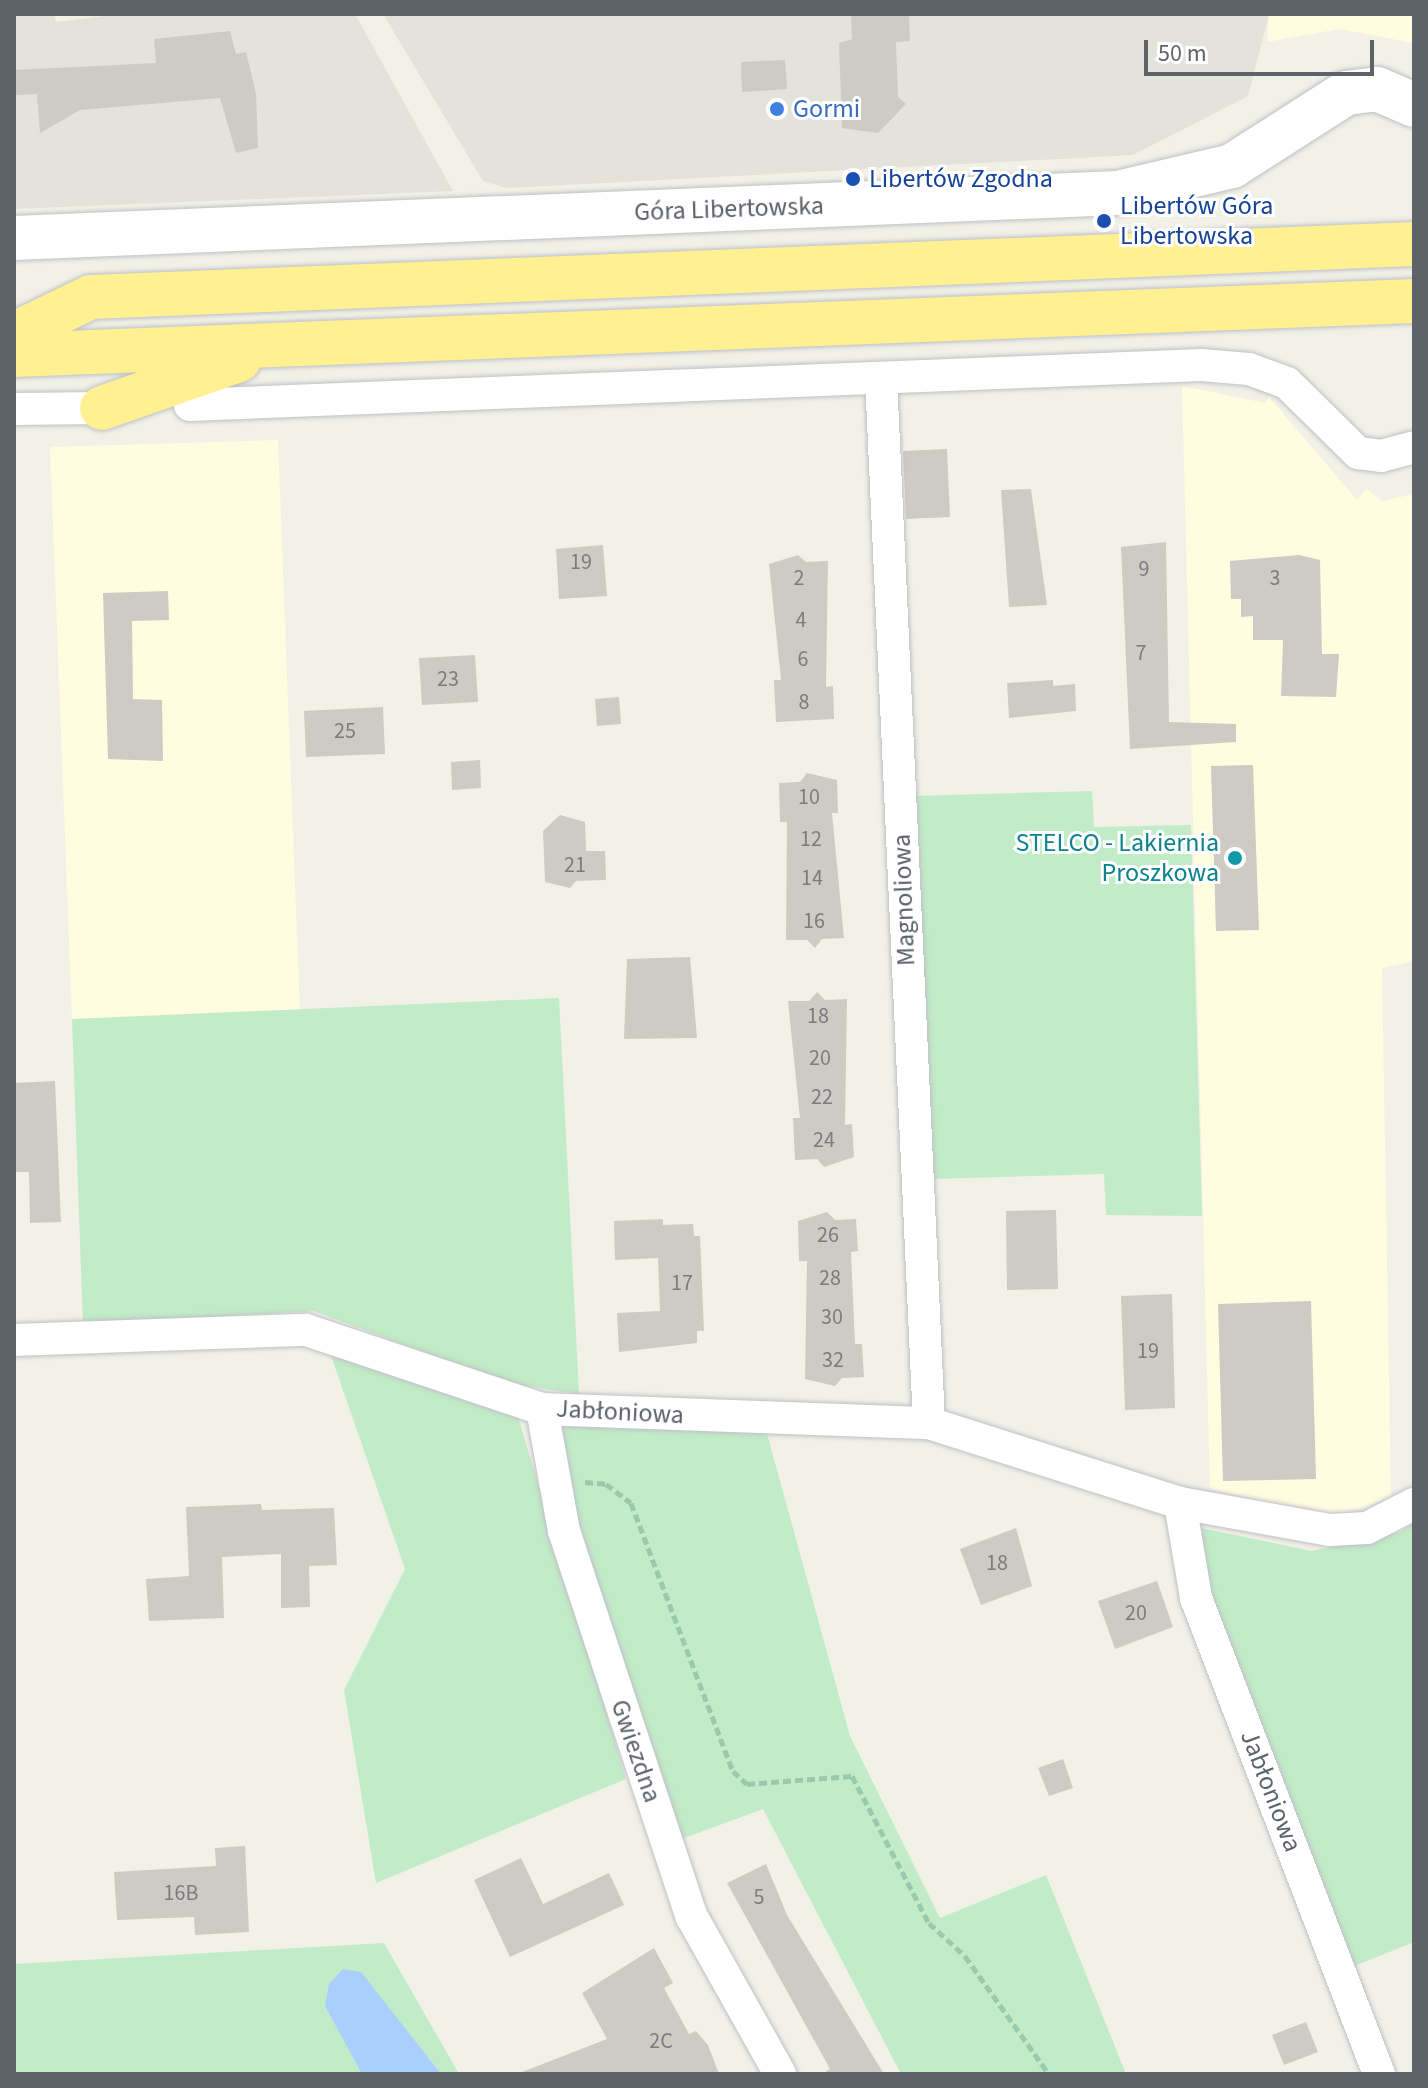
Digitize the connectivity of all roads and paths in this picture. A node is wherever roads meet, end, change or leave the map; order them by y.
1 (1414, 105) edge
2 (14, 238) edge
3 (1414, 244) edge
4 (1414, 301) edge
5 (14, 334) edge
6 (283, 344) junction
7 (14, 355) edge
8 (881, 378) junction
9 (190, 405) dead end
10 (102, 408) joint
11 (14, 409) edge
12 (1414, 447) edge
13 (14, 1340) edge
14 (542, 1409) junction
15 (929, 1423) junction
16 (553, 1489) junction
17 (1180, 1503) junction
18 (1414, 1504) edge
19 (780, 2074) edge
20 (1049, 2074) edge
21 (1379, 2074) edge

1 - 2 street, Góra Libertowska
3 - 5 highway
4 - 6 highway
6 - 7 highway
6 - 10 highway
8 - 9 street
8 - 12 street
8 - 15 street, Magnoliowa
10 - 11 street
13 - 14 street, Jabłoniowa
14 - 15 street, Jabłoniowa
14 - 16 street, Gwiezdna
15 - 17 street, Jabłoniowa
16 - 19 street, Gwiezdna
16 - 20 path
17 - 18 street, Jabłoniowa
17 - 21 street, Jabłoniowa

